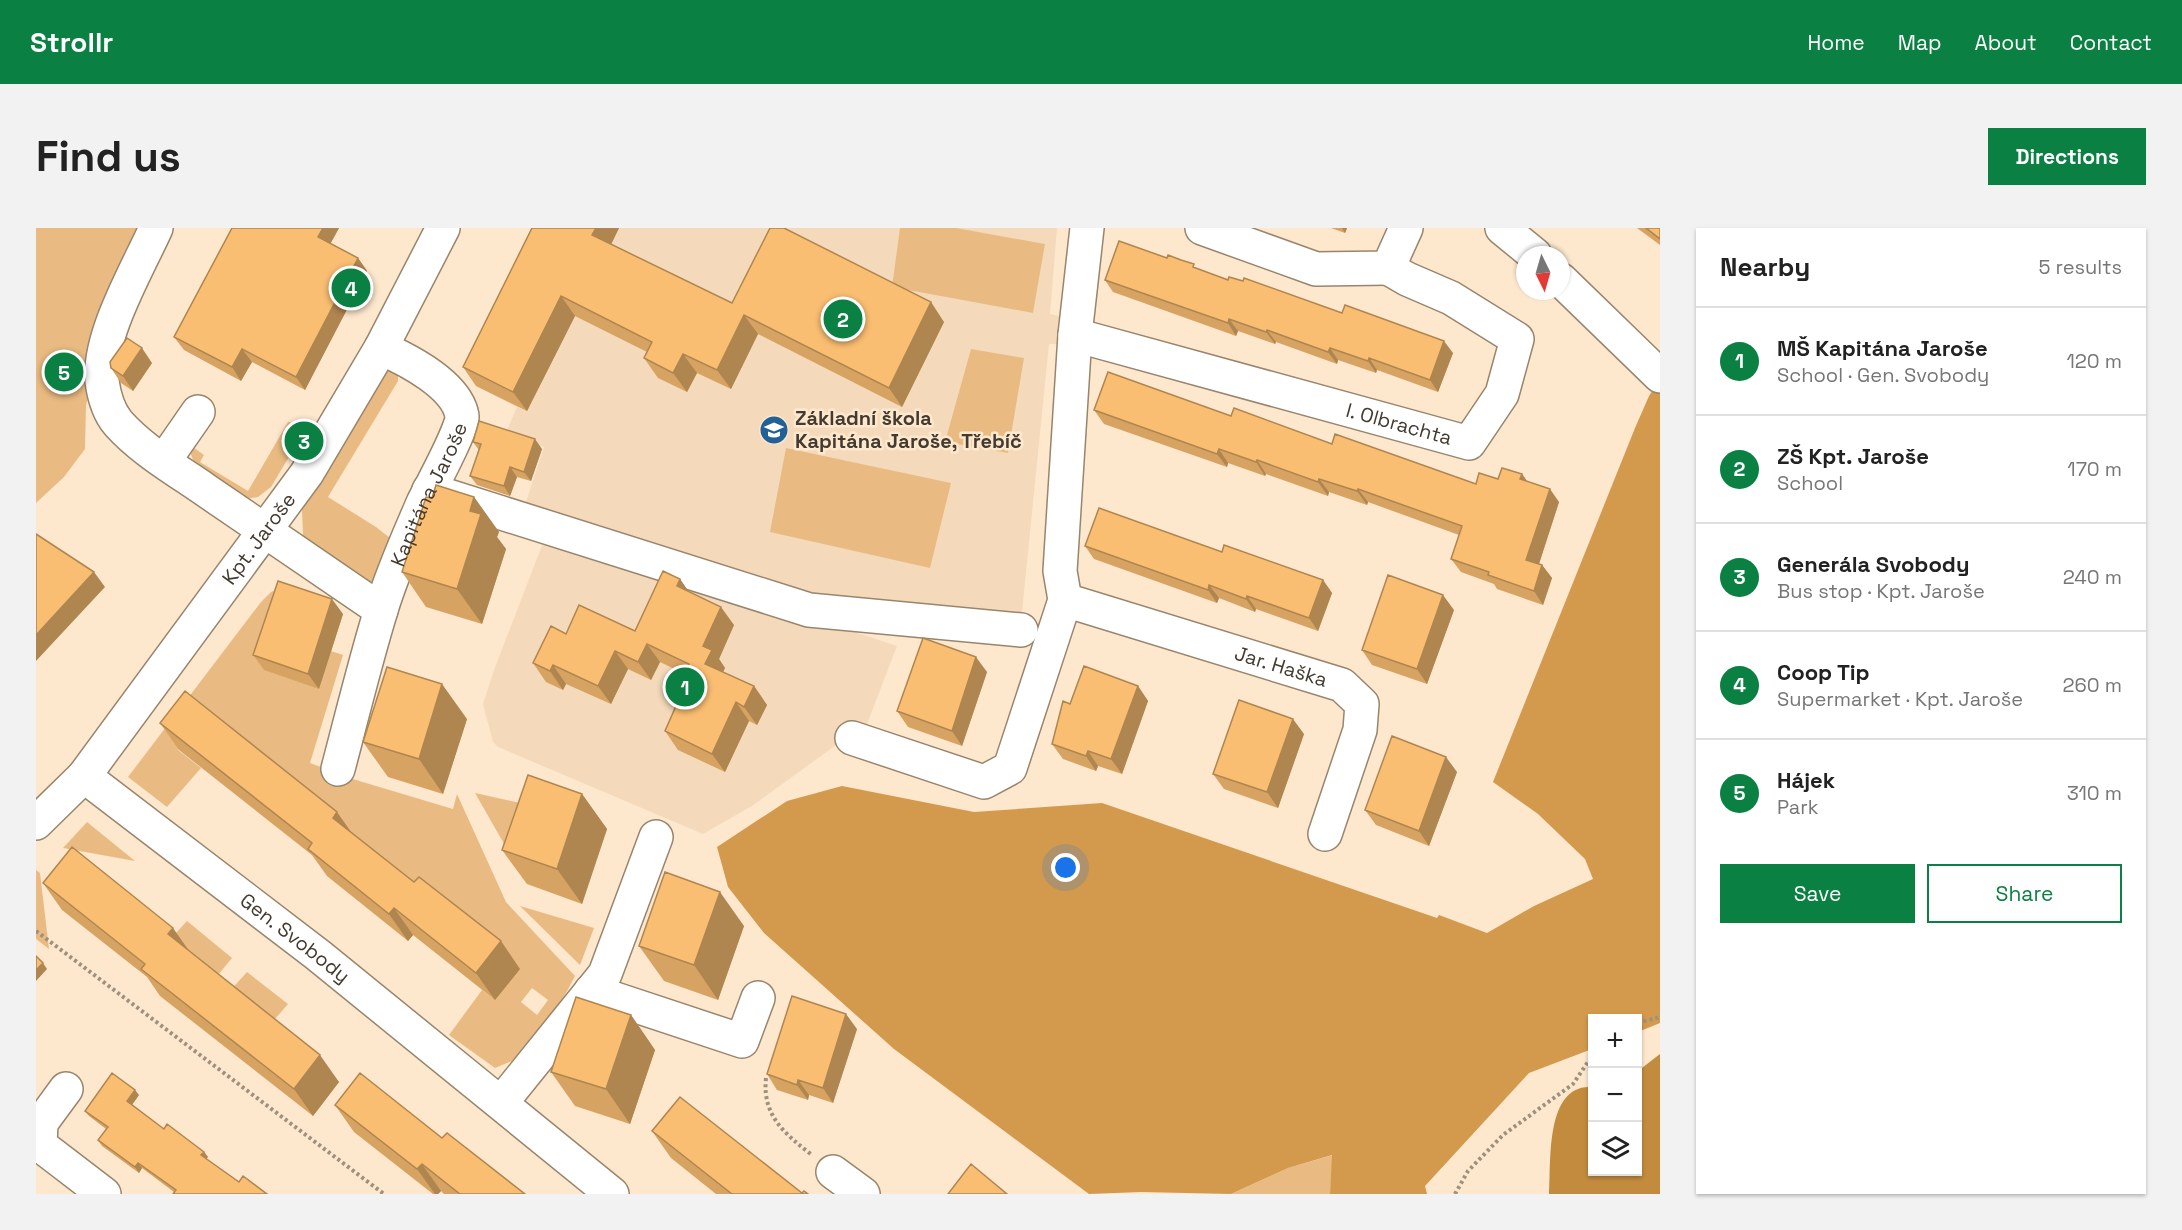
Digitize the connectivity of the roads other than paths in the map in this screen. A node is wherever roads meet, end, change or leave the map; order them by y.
1 (156, 228) edge
2 (443, 228) edge
3 (1087, 228) edge
4 (1202, 228) edge
5 (1406, 228) edge
6 (1502, 228) edge
7 (1524, 246) edge
8 (1388, 268) junction
9 (1570, 289) edge
10 (1075, 335) junction
11 (381, 348) junction
12 (1660, 376) edge
13 (198, 412) dead end
14 (164, 461) junction
15 (429, 490) junction
16 (264, 531) junction
17 (1065, 600) junction
18 (381, 610) junction
19 (1021, 630) dead end
20 (852, 738) dead end
21 (338, 769) dead end
22 (84, 776) junction
23 (36, 823) edge
24 (1325, 834) dead end
25 (656, 837) dead end
26 (591, 991) junction
27 (758, 998) dead end
28 (66, 1089) dead end
29 (501, 1103) junction
30 (833, 1172) road end
31 (104, 1194) edge
32 (612, 1194) edge
33 (863, 1194) edge

1 - 14 street
2 - 11 street, Kpt. Jaroše
3 - 10 street
4 - 8 street
5 - 8 street
6 - 7 street
8 - 10 street, I. Olbrachta
9 - 12 street
10 - 17 street
11 - 15 street, Kapitána Jaroše
11 - 16 street, Kpt. Jaroše
13 - 14 street
14 - 16 street
15 - 18 street, Kapitána Jaroše
15 - 19 street
16 - 18 street
16 - 22 street, Kpt. Jaroše
17 - 20 street
17 - 24 street, Jar. Haška
18 - 21 street, Kapitána Jaroše
22 - 23 street, Kpt. Jaroše
22 - 29 street, Gen. Svobody
25 - 26 street
26 - 27 street
26 - 29 street
28 - 31 street
29 - 32 street, Gen. Svobody
30 - 33 street

